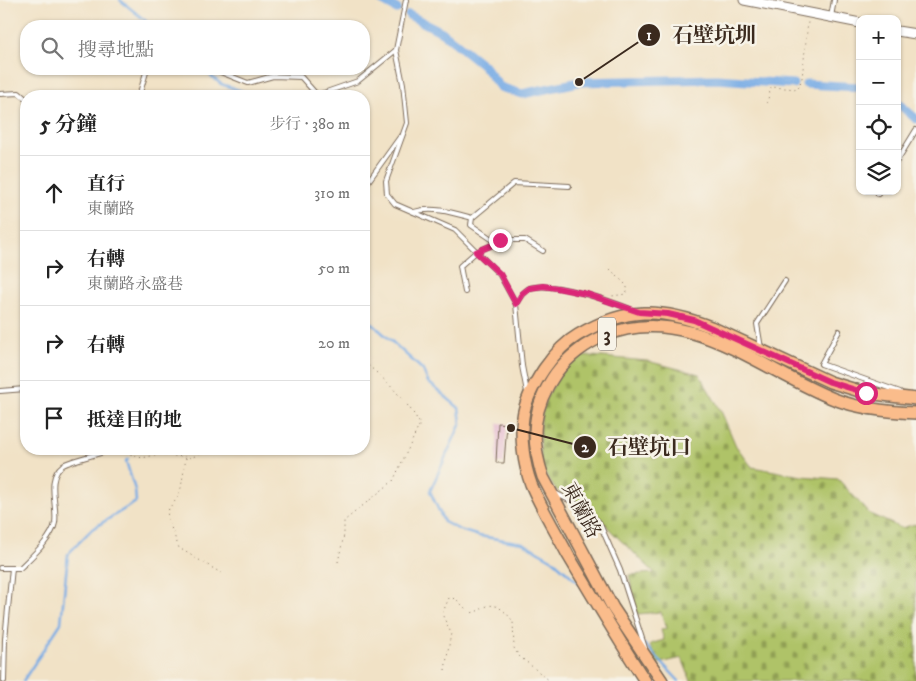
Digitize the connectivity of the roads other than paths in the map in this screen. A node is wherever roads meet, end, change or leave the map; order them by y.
1 (406, 0) edge
2 (744, 0) edge
3 (834, 0) edge
4 (831, 17) junction
5 (856, 22) edge
6 (901, 31) edge
7 (916, 34) edge
8 (396, 50) junction
9 (370, 71) edge
10 (145, 75) edge
11 (227, 75) edge
12 (365, 75) edge
13 (141, 90) edge
14 (311, 90) edge
15 (333, 90) edge
16 (0, 94) edge
17 (20, 94) edge
18 (916, 130) edge
19 (403, 134) junction
20 (901, 154) edge
21 (370, 177) edge
22 (569, 186) dead end
23 (414, 212) junction
24 (472, 218) junction
25 (496, 242) junction
26 (543, 251) dead end
27 (476, 252) junction
28 (785, 280) dead end
29 (465, 292) dead end
30 (516, 304) junction
31 (639, 312) junction
32 (839, 331) dead end
33 (762, 350) junction
34 (20, 389) edge
35 (0, 391) edge
36 (528, 397) junction
37 (916, 398) edge
38 (538, 411) junction
39 (916, 413) edge
40 (95, 455) edge
41 (550, 490) junction
42 (0, 568) edge
43 (12, 568) junction
44 (650, 662) junction
45 (4, 681) edge
46 (644, 681) edge
47 (662, 681) edge

1 - 8 lane
2 - 4 street
3 - 4 lane
4 - 5 street
6 - 7 street
8 - 9 lane
8 - 19 lane
10 - 13 lane
11 - 14 lane
12 - 15 lane
16 - 17 lane
18 - 20 lane
19 - 21 lane
19 - 23 lane
22 - 24 lane
23 - 24 lane
23 - 27 lane
24 - 25 lane
25 - 26 lane
25 - 27 lane
27 - 29 lane
27 - 30 lane
28 - 33 lane
30 - 31 lane, 東蘭路
30 - 36 lane
31 - 33 main road, 東蘭路 / 3
31 - 36 main road, 東蘭路 / 3
32 - 37 lane
33 - 37 main road, 東蘭路 / 3
34 - 35 lane
36 - 38 lane
36 - 46 main road, 東蘭路 / 3
38 - 39 main road, 東蘭路 / 3
38 - 41 main road, 東蘭路 / 3
40 - 43 lane
41 - 44 main road, 東蘭路 / 3
41 - 44 lane
42 - 43 lane
43 - 45 lane
44 - 47 main road, 東蘭路 / 3

